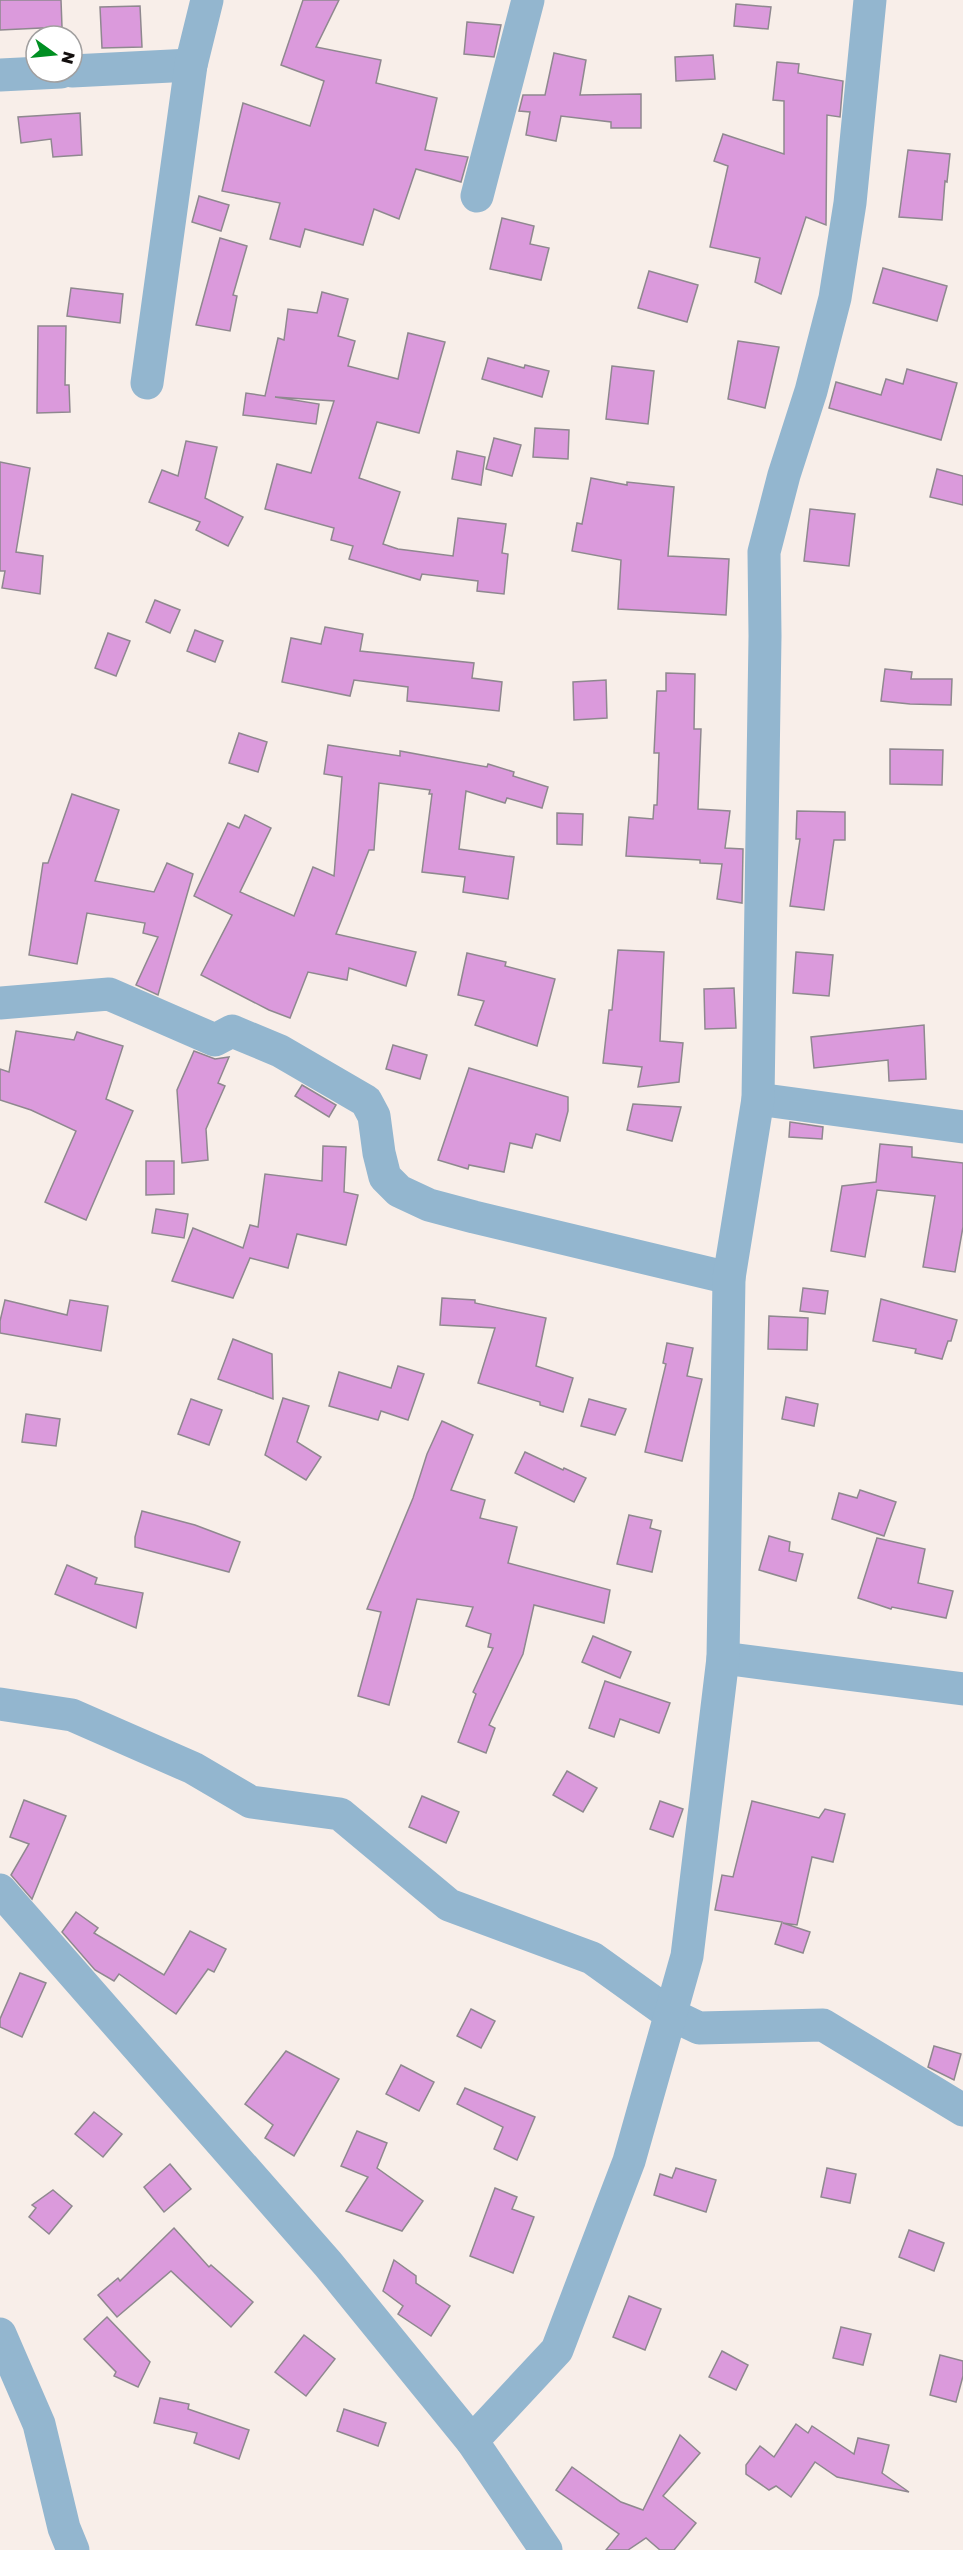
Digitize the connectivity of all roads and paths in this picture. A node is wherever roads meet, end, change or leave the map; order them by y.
1 (207, 0) edge
2 (528, 0) edge
3 (870, 0) edge
4 (191, 65) junction
5 (84, 70) edge
6 (24, 74) edge
7 (0, 75) edge
8 (477, 196) dead end
9 (147, 383) dead end
10 (0, 1003) edge
11 (758, 1099) junction
12 (963, 1127) edge
13 (729, 1278) junction
14 (723, 1658) junction
15 (963, 1689) edge
16 (0, 1704) edge
17 (0, 1890) edge
18 (670, 2014) junction
19 (963, 2110) edge
20 (0, 2334) edge
21 (472, 2441) junction
22 (73, 2550) edge
23 (546, 2550) edge

1 - 4 street
2 - 8 street
3 - 11 street
4 - 5 street
4 - 9 street
6 - 7 street
10 - 13 street
11 - 12 street
11 - 13 street
13 - 14 street
14 - 15 street
14 - 18 street
16 - 18 street
17 - 21 street
18 - 19 street
18 - 21 street
20 - 22 street
21 - 23 street

